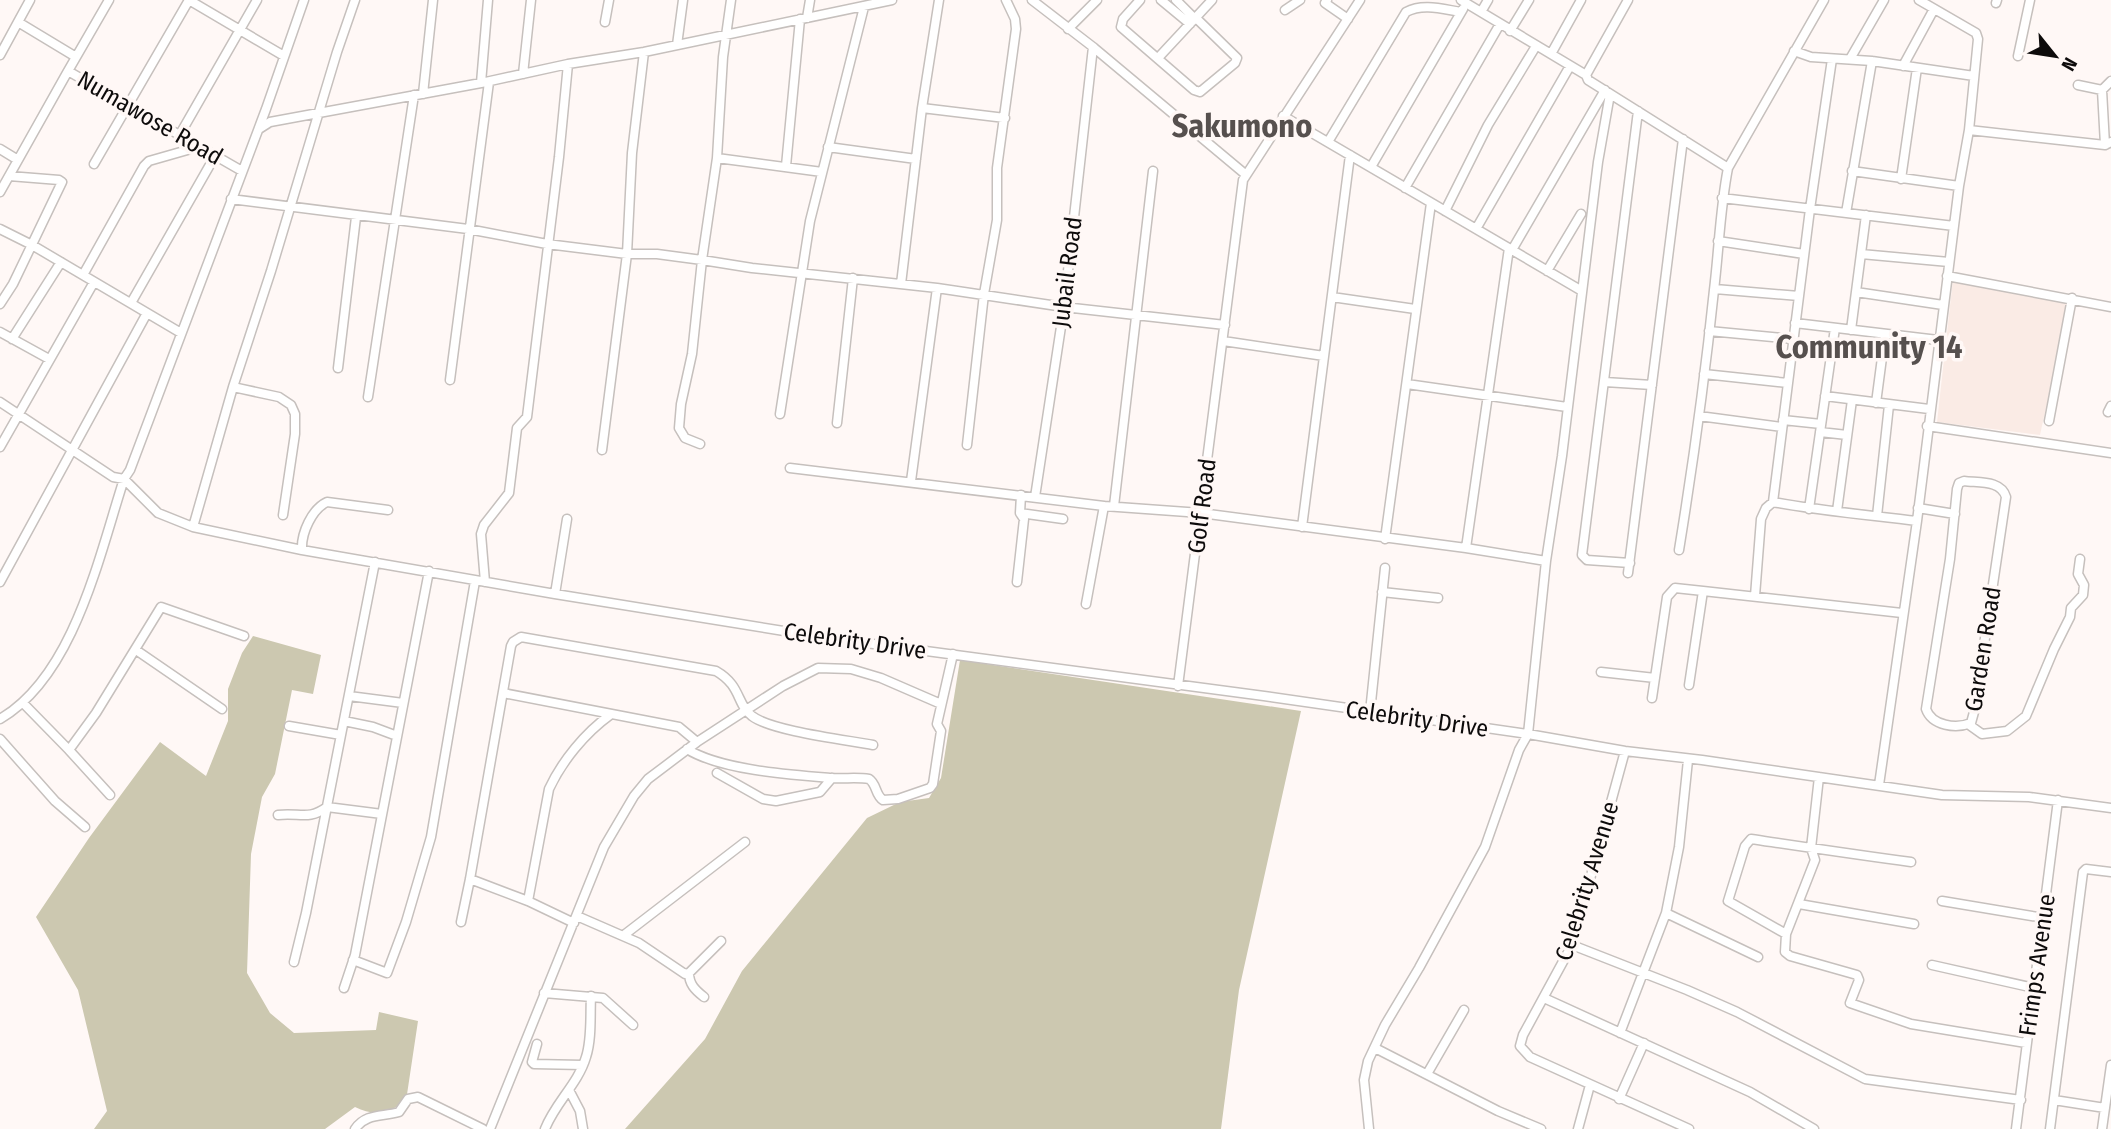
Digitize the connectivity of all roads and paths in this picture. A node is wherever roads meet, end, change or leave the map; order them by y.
1 (30, 0) edge
2 (109, 0) edge
3 (189, 0) edge
4 (257, 0) edge
5 (304, 0) edge
6 (355, 0) edge
7 (433, 0) edge
8 (488, 0) edge
9 (531, 0) edge
10 (609, 0) edge
11 (683, 0) edge
12 (731, 0) edge
13 (810, 0) edge
14 (890, 0) edge
15 (939, 0) edge
16 (1006, 0) edge
17 (1031, 0) edge
18 (1097, 0) edge
19 (1140, 0) edge
20 (1160, 0) edge
21 (1176, 0) edge
22 (1212, 0) edge
23 (1300, 0) edge
24 (1360, 0) edge
25 (1488, 0) edge
26 (1529, 0) edge
27 (1581, 0) edge
28 (1628, 0) edge
29 (1824, 0) edge
30 (1884, 0) edge
31 (1919, 0) edge
32 (2030, 0) edge
33 (1323, 1) edge
34 (1464, 1) edge
35 (863, 7) junction
36 (1934, 9) junction
37 (1285, 10) dead end
38 (1461, 12) junction
39 (1481, 12) junction
40 (804, 18) junction
41 (1348, 19) junction
42 (1194, 21) junction
43 (18, 22) junction
44 (605, 22) dead end
45 (1500, 24) junction
46 (1068, 29) junction
47 (239, 31) junction
48 (1510, 31) junction
49 (727, 34) junction
50 (677, 45) junction
51 (1536, 46) junction
52 (1093, 47) junction
53 (1794, 51) junction
54 (644, 52) junction
55 (1551, 54) junction
56 (0, 55) edge
57 (284, 56) junction
58 (2018, 56) dead end
59 (76, 57) junction
60 (1158, 58) junction
61 (1832, 59) junction
62 (1850, 59) junction
63 (1872, 61) junction
64 (568, 64) junction
65 (1903, 65) junction
66 (1570, 66) junction
67 (1917, 68) junction
68 (68, 71) junction
69 (523, 74) junction
70 (1587, 75) junction
71 (1974, 76) junction
72 (2111, 81) edge
73 (485, 82) junction
74 (2078, 85) dead end
75 (2102, 90) junction
76 (1608, 92) junction
77 (418, 94) junction
78 (129, 106) junction
79 (922, 108) junction
80 (1638, 111) junction
81 (318, 114) junction
82 (1283, 116) junction
83 (1005, 118) junction
84 (258, 129) junction
85 (1969, 130) junction
86 (179, 136) junction
87 (1683, 139) junction
88 (1328, 142) junction
89 (2108, 144) edge
90 (198, 147) junction
91 (828, 147) junction
92 (0, 149) edge
93 (1350, 155) junction
94 (215, 156) junction
95 (717, 158) junction
96 (916, 159) junction
97 (18, 160) junction
98 (93, 164) dead end
99 (786, 166) junction
100 (1371, 167) junction
101 (1728, 168) junction
102 (242, 171) junction
103 (1153, 171) dead end
104 (1852, 171) junction
105 (822, 172) junction
106 (1245, 174) junction
107 (9, 176) junction
108 (1901, 179) junction
109 (1959, 186) junction
110 (1405, 188) junction
111 (0, 192) edge
112 (1723, 198) junction
113 (231, 199) junction
114 (1430, 203) junction
115 (291, 206) junction
116 (1810, 209) junction
117 (1445, 211) junction
118 (1846, 213) junction
119 (1581, 214) dead end
120 (1866, 215) junction
121 (356, 217) junction
122 (393, 221) junction
123 (1954, 226) junction
124 (0, 229) edge
125 (468, 229) junction
126 (1476, 229) junction
127 (1718, 241) junction
128 (32, 244) junction
129 (547, 244) junction
130 (1510, 249) junction
131 (627, 254) junction
132 (1804, 254) junction
133 (1861, 254) junction
134 (702, 260) junction
135 (61, 262) junction
136 (1949, 262) junction
137 (1548, 271) junction
138 (800, 273) junction
139 (83, 275) junction
140 (1947, 275) junction
141 (853, 278) junction
142 (94, 282) junction
143 (901, 284) junction
144 (937, 288) junction
145 (1714, 289) junction
146 (1582, 291) junction
147 (1856, 292) junction
148 (984, 294) junction
149 (1799, 296) junction
150 (1332, 297) junction
151 (2072, 298) junction
152 (131, 303) junction
153 (0, 304) edge
154 (1943, 305) junction
155 (1064, 307) junction
156 (2111, 307) edge
157 (1415, 309) junction
158 (147, 313) junction
159 (1135, 315) junction
160 (1796, 323) junction
161 (1225, 325) junction
162 (1835, 328) junction
163 (1851, 330) junction
164 (1709, 331) junction
165 (0, 332) edge
166 (181, 332) junction
167 (1885, 335) junction
168 (12, 339) junction
169 (1793, 339) junction
170 (1223, 341) junction
171 (1938, 341) junction
172 (1324, 356) junction
173 (49, 359) junction
174 (338, 368) dead end
175 (1704, 374) junction
176 (450, 380) dead end
177 (1605, 382) junction
178 (1788, 383) junction
179 (1407, 384) junction
180 (1651, 384) junction
181 (233, 387) junction
182 (1487, 396) junction
183 (1825, 396) junction
184 (368, 397) dead end
185 (1852, 400) junction
186 (0, 402) edge
187 (1877, 403) junction
188 (1889, 405) junction
189 (1567, 407) junction
190 (1929, 410) junction
191 (18, 413) junction
192 (780, 414) dead end
193 (1699, 416) junction
194 (2049, 421) dead end
195 (836, 423) dead end
196 (1782, 424) junction
197 (1927, 426) junction
198 (1820, 428) junction
199 (1847, 435) junction
200 (701, 444) dead end
201 (967, 445) dead end
202 (0, 447) edge
203 (73, 449) junction
204 (602, 450) dead end
205 (2111, 453) edge
206 (790, 467) dead end
207 (124, 479) junction
208 (911, 481) junction
209 (1021, 495) junction
210 (1035, 497) junction
211 (1773, 502) junction
212 (1104, 506) junction
213 (1114, 506) junction
214 (1918, 508) junction
215 (1809, 509) junction
216 (387, 510) dead end
217 (1837, 510) junction
218 (1020, 513) junction
219 (1201, 513) junction
220 (1955, 514) junction
221 (283, 515) dead end
222 (1877, 516) junction
223 (566, 519) dead end
224 (1063, 519) dead end
225 (1917, 521) junction
226 (194, 527) junction
227 (1302, 527) junction
228 (1385, 539) junction
229 (1466, 548) junction
230 (302, 550) junction
231 (1679, 550) dead end
232 (2081, 559) dead end
233 (1546, 561) junction
234 (375, 562) junction
235 (1630, 563) junction
236 (1385, 568) dead end
237 (429, 571) junction
238 (1629, 573) dead end
239 (0, 582) edge
240 (480, 582) junction
241 (1017, 582) dead end
242 (1703, 591) junction
243 (1382, 592) junction
244 (555, 594) junction
245 (1755, 596) junction
246 (1438, 598) dead end
247 (1086, 604) dead end
248 (1902, 613) junction
249 (244, 636) dead end
250 (136, 650) junction
251 (953, 654) junction
252 (1601, 672) dead end
253 (1655, 678) junction
254 (1689, 685) dead end
255 (1178, 686) junction
256 (503, 693) junction
257 (349, 696) junction
258 (1652, 698) dead end
259 (23, 703) junction
260 (403, 704) junction
261 (941, 704) junction
262 (222, 709) dead end
263 (746, 710) junction
264 (1370, 712) junction
265 (610, 715) junction
266 (0, 719) edge
267 (344, 721) junction
268 (1968, 724) junction
269 (289, 726) dead end
270 (1528, 734) junction
271 (341, 735) junction
272 (397, 736) junction
273 (0, 739) edge
274 (697, 743) junction
275 (873, 745) dead end
276 (687, 749) junction
277 (69, 750) junction
278 (1625, 751) junction
279 (1688, 760) junction
280 (717, 773) dead end
281 (832, 778) junction
282 (1819, 778) junction
283 (1879, 785) junction
284 (110, 794) dead end
285 (2058, 800) junction
286 (327, 807) junction
287 (2111, 808) edge
288 (382, 814) junction
289 (278, 815) dead end
290 (85, 828) dead end
291 (745, 842) dead end
292 (1811, 848) junction
293 (1911, 862) dead end
294 (2111, 872) edge
295 (470, 879) junction
296 (528, 901) junction
297 (1942, 901) dead end
298 (1799, 904) junction
299 (1666, 913) junction
300 (2044, 918) junction
301 (575, 920) junction
302 (461, 922) dead end
303 (1914, 924) dead end
304 (1786, 934) junction
305 (624, 935) junction
306 (721, 941) dead end
307 (1572, 945) junction
308 (1758, 957) dead end
309 (353, 960) junction
310 (294, 962) dead end
311 (1932, 965) dead end
312 (689, 973) junction
313 (1644, 975) junction
314 (344, 988) dead end
315 (2034, 988) junction
316 (544, 993) junction
317 (591, 996) junction
318 (704, 997) dead end
319 (1544, 998) junction
320 (1464, 1010) dead end
321 (633, 1025) dead end
322 (1620, 1033) junction
323 (1644, 1043) junction
324 (2026, 1043) junction
325 (537, 1044) dead end
326 (1375, 1048) junction
327 (583, 1065) junction
328 (2111, 1070) edge
329 (1427, 1074) junction
330 (1590, 1085) junction
331 (569, 1090) junction
332 (1619, 1099) junction
333 (2021, 1100) junction
334 (2054, 1100) junction
335 (2105, 1108) junction
336 (355, 1129) edge
337 (482, 1129) edge
338 (490, 1129) edge
339 (545, 1129) edge
340 (583, 1129) edge
341 (1369, 1129) edge
342 (1541, 1129) edge
343 (1578, 1129) edge
344 (1689, 1129) edge
345 (1814, 1129) edge
346 (2016, 1129) edge
347 (2050, 1129) edge
348 (2102, 1129) edge

1 - 43 street
2 - 59 street
3 - 47 street
3 - 78 street
4 - 47 street
5 - 57 street
6 - 81 street
7 - 77 street
8 - 73 street
9 - 69 street
10 - 44 street
11 - 50 street
12 - 49 street
13 - 40 street
14 - 35 street
15 - 79 street
16 - 83 street
17 - 46 street
18 - 46 street
19 - 60 street
20 - 42 street
21 - 42 street
22 - 42 street
23 - 37 street
24 - 41 street
25 - 39 street
26 - 48 street
27 - 55 street
28 - 70 street
29 - 53 street
30 - 62 street
31 - 36 street
32 - 58 street
33 - 41 street
34 - 38 street
34 - 39 street
35 - 40 street
35 - 91 street
36 - 65 street
36 - 71 street
38 - 88 street
38 - 100 street
39 - 45 street
40 - 49 street
40 - 99 street
41 - 82 street
42 - 60 street
42 - 60 street
43 - 56 street
43 - 59 street
45 - 48 street
45 - 110 street
46 - 52 street
47 - 57 street
47 - 86 street
48 - 51 street
49 - 50 street
49 - 95 street
50 - 54 street
51 - 55 street
51 - 117 street
52 - 106 street
52 - 155 street, Jubail Road
53 - 61 street
53 - 101 street
54 - 64 street
54 - 131 street
55 - 66 street
57 - 84 street
59 - 68 street
61 - 62 street
61 - 116 street
62 - 63 street
63 - 65 street
63 - 104 street
64 - 69 street
64 - 129 street
65 - 67 street
66 - 70 street
66 - 126 street
67 - 71 street
67 - 108 street
68 - 78 street, Numawose Road
68 - 97 street, Numawose Road
69 - 73 street
70 - 76 street
71 - 85 street
72 - 75 street
73 - 77 street
73 - 125 street
74 - 75 street
75 - 89 street
76 - 80 street
76 - 130 street
76 - 146 street
77 - 81 street
77 - 122 street
78 - 86 street, Numawose Road
78 - 98 street
79 - 83 street
79 - 96 street
80 - 87 street
80 - 177 street
81 - 84 street
81 - 115 street
82 - 88 street
82 - 106 street
83 - 148 street
84 - 102 street
85 - 89 street
85 - 109 street
86 - 90 street, Numawose Road
87 - 101 street
87 - 180 street
88 - 93 street
90 - 94 street, Numawose Road
90 - 139 street
91 - 96 street
91 - 105 street
92 - 97 street
93 - 100 street
93 - 150 street
94 - 102 street, Numawose Road
94 - 152 street
95 - 99 street
95 - 134 street
96 - 143 street
97 - 107 street, Numawose Road
99 - 105 street
100 - 110 street
101 - 112 street
102 - 113 street
103 - 159 street
104 - 108 street
104 - 118 street
105 - 138 street
106 - 161 street, Golf Road
107 - 111 street, Numawose Road
107 - 128 street
108 - 109 street
109 - 123 street
110 - 114 street
112 - 116 street
112 - 127 street
113 - 115 street
113 - 166 street
114 - 117 street
114 - 157 street
115 - 121 street
115 - 181 street
116 - 118 street
116 - 132 street
117 - 126 street
118 - 120 street
119 - 137 street
120 - 123 street
120 - 133 street
121 - 122 street
121 - 174 street
122 - 125 street
122 - 184 street
123 - 136 street
124 - 128 street
125 - 129 street
125 - 176 street
126 - 130 street
127 - 132 street
127 - 145 street
128 - 135 street
128 - 153 street
129 - 131 street
129 - 240 street
130 - 137 street
130 - 182 street
131 - 134 street
131 - 204 street
132 - 149 street
133 - 136 street
133 - 147 street
134 - 138 street
134 - 200 street
135 - 139 street
135 - 168 street
136 - 140 street
137 - 146 street
138 - 141 street
138 - 192 street
139 - 142 street
140 - 151 street
140 - 154 street
141 - 143 street
141 - 195 street
142 - 152 street
142 - 173 street
143 - 144 street
144 - 148 street
144 - 208 street
145 - 149 street
145 - 164 street
146 - 189 street
147 - 154 street
147 - 163 street
148 - 155 street
148 - 201 street
149 - 160 street
150 - 157 street
150 - 172 street
151 - 156 street
151 - 194 street
152 - 158 street
154 - 171 street
155 - 159 street
155 - 210 street, Jubail Road
157 - 179 street
158 - 166 street
158 - 203 street
159 - 161 street
159 - 213 street
160 - 162 street
160 - 169 street
161 - 170 street, Golf Road
162 - 163 street
162 - 183 street
163 - 167 street
164 - 169 street
164 - 175 street
165 - 168 street
166 - 207 street
167 - 171 street
167 - 187 street
168 - 173 street
169 - 178 street
170 - 172 street
170 - 219 street, Golf Road
171 - 190 street
172 - 227 street
173 - 191 street
175 - 178 street
175 - 193 street
177 - 180 street
177 - 235 street
178 - 196 street
179 - 182 street
179 - 228 street
180 - 235 street
181 - 221 street
181 - 226 street
182 - 189 street
182 - 229 street
183 - 185 street
183 - 198 street
185 - 187 street
185 - 199 street
186 - 191 street, Celebrity Drive
187 - 188 street
188 - 190 street
188 - 222 street
189 - 233 street
190 - 197 street
191 - 202 street
191 - 203 street, Celebrity Drive
193 - 196 street
193 - 231 street
196 - 198 street
196 - 211 street
197 - 205 street
197 - 214 street
198 - 199 street
198 - 215 street
199 - 217 street
203 - 207 street, Celebrity Drive
203 - 239 street
206 - 208 street
207 - 226 street, Celebrity Drive
207 - 259 street
208 - 209 street
209 - 210 street
209 - 218 street
210 - 212 street
211 - 215 street
211 - 245 street
212 - 213 street
212 - 247 street
213 - 219 street
214 - 220 street
214 - 225 street
215 - 217 street
216 - 230 street
217 - 222 street
218 - 224 street
218 - 241 street
219 - 227 street
219 - 255 street, Golf Road
220 - 268 street, Garden Road
220 - 268 street, Garden Road
222 - 225 street
223 - 244 street
225 - 248 street
226 - 230 street, Celebrity Drive
227 - 228 street
228 - 229 street
229 - 233 street
230 - 234 street, Celebrity Drive
232 - 268 street
233 - 270 street
234 - 237 street, Celebrity Drive
234 - 257 street
235 - 238 street
236 - 243 street
237 - 240 street, Celebrity Drive
237 - 260 street
240 - 244 street, Celebrity Drive
240 - 309 street
242 - 245 street
242 - 253 street
242 - 254 street
243 - 246 street
243 - 264 street
244 - 251 street, Celebrity Drive
245 - 248 street
248 - 283 street
249 - 250 street
250 - 262 street
250 - 277 street
251 - 255 street, Celebrity Drive
251 - 261 street
252 - 253 street
253 - 258 street
255 - 264 street, Celebrity Drive
256 - 263 street
256 - 265 street
256 - 295 street
257 - 260 street
257 - 267 street
259 - 266 street
259 - 277 street
260 - 272 street
261 - 263 street
261 - 281 street
263 - 274 street
263 - 275 street
264 - 270 street, Celebrity Drive
265 - 274 street
265 - 296 street
267 - 271 street
267 - 272 street
269 - 271 street
270 - 278 street, Celebrity Drive
270 - 326 street
271 - 286 street
272 - 288 street
273 - 290 street
274 - 276 street
276 - 281 street
276 - 301 street
277 - 284 street
278 - 279 street, Celebrity Drive
278 - 307 street, Celebrity Avenue
279 - 282 street, Celebrity Drive
279 - 299 street
280 - 281 street
282 - 283 street, Celebrity Drive
282 - 292 street
283 - 285 street, Celebrity Drive
285 - 287 street, Celebrity Drive
285 - 300 street, Frimps Avenue
286 - 288 street
286 - 289 street
286 - 310 street
288 - 309 street
291 - 305 street
292 - 293 street
292 - 298 street
292 - 304 street
294 - 334 street
295 - 296 street
295 - 302 street
296 - 301 street
297 - 300 street
298 - 303 street
298 - 304 street
299 - 308 street
299 - 313 street
300 - 315 street, Frimps Avenue
301 - 305 street
301 - 316 street
304 - 324 street
305 - 312 street
306 - 312 street
307 - 313 street
307 - 319 street, Celebrity Avenue
309 - 314 street
311 - 315 street
312 - 318 street
313 - 322 street
313 - 333 street
315 - 324 street, Frimps Avenue
316 - 317 street
316 - 338 street
317 - 321 street
317 - 327 street
319 - 322 street
319 - 330 street, Celebrity Avenue
320 - 329 street
322 - 323 street
323 - 332 street
323 - 345 street
324 - 333 street, Frimps Avenue
325 - 327 street
326 - 329 street
326 - 341 street
327 - 331 street
328 - 335 street
329 - 342 street
330 - 332 street
330 - 343 street
331 - 339 street
331 - 340 street
332 - 344 street
333 - 346 street, Frimps Avenue
334 - 335 street
334 - 347 street
335 - 348 street
336 - 337 street

